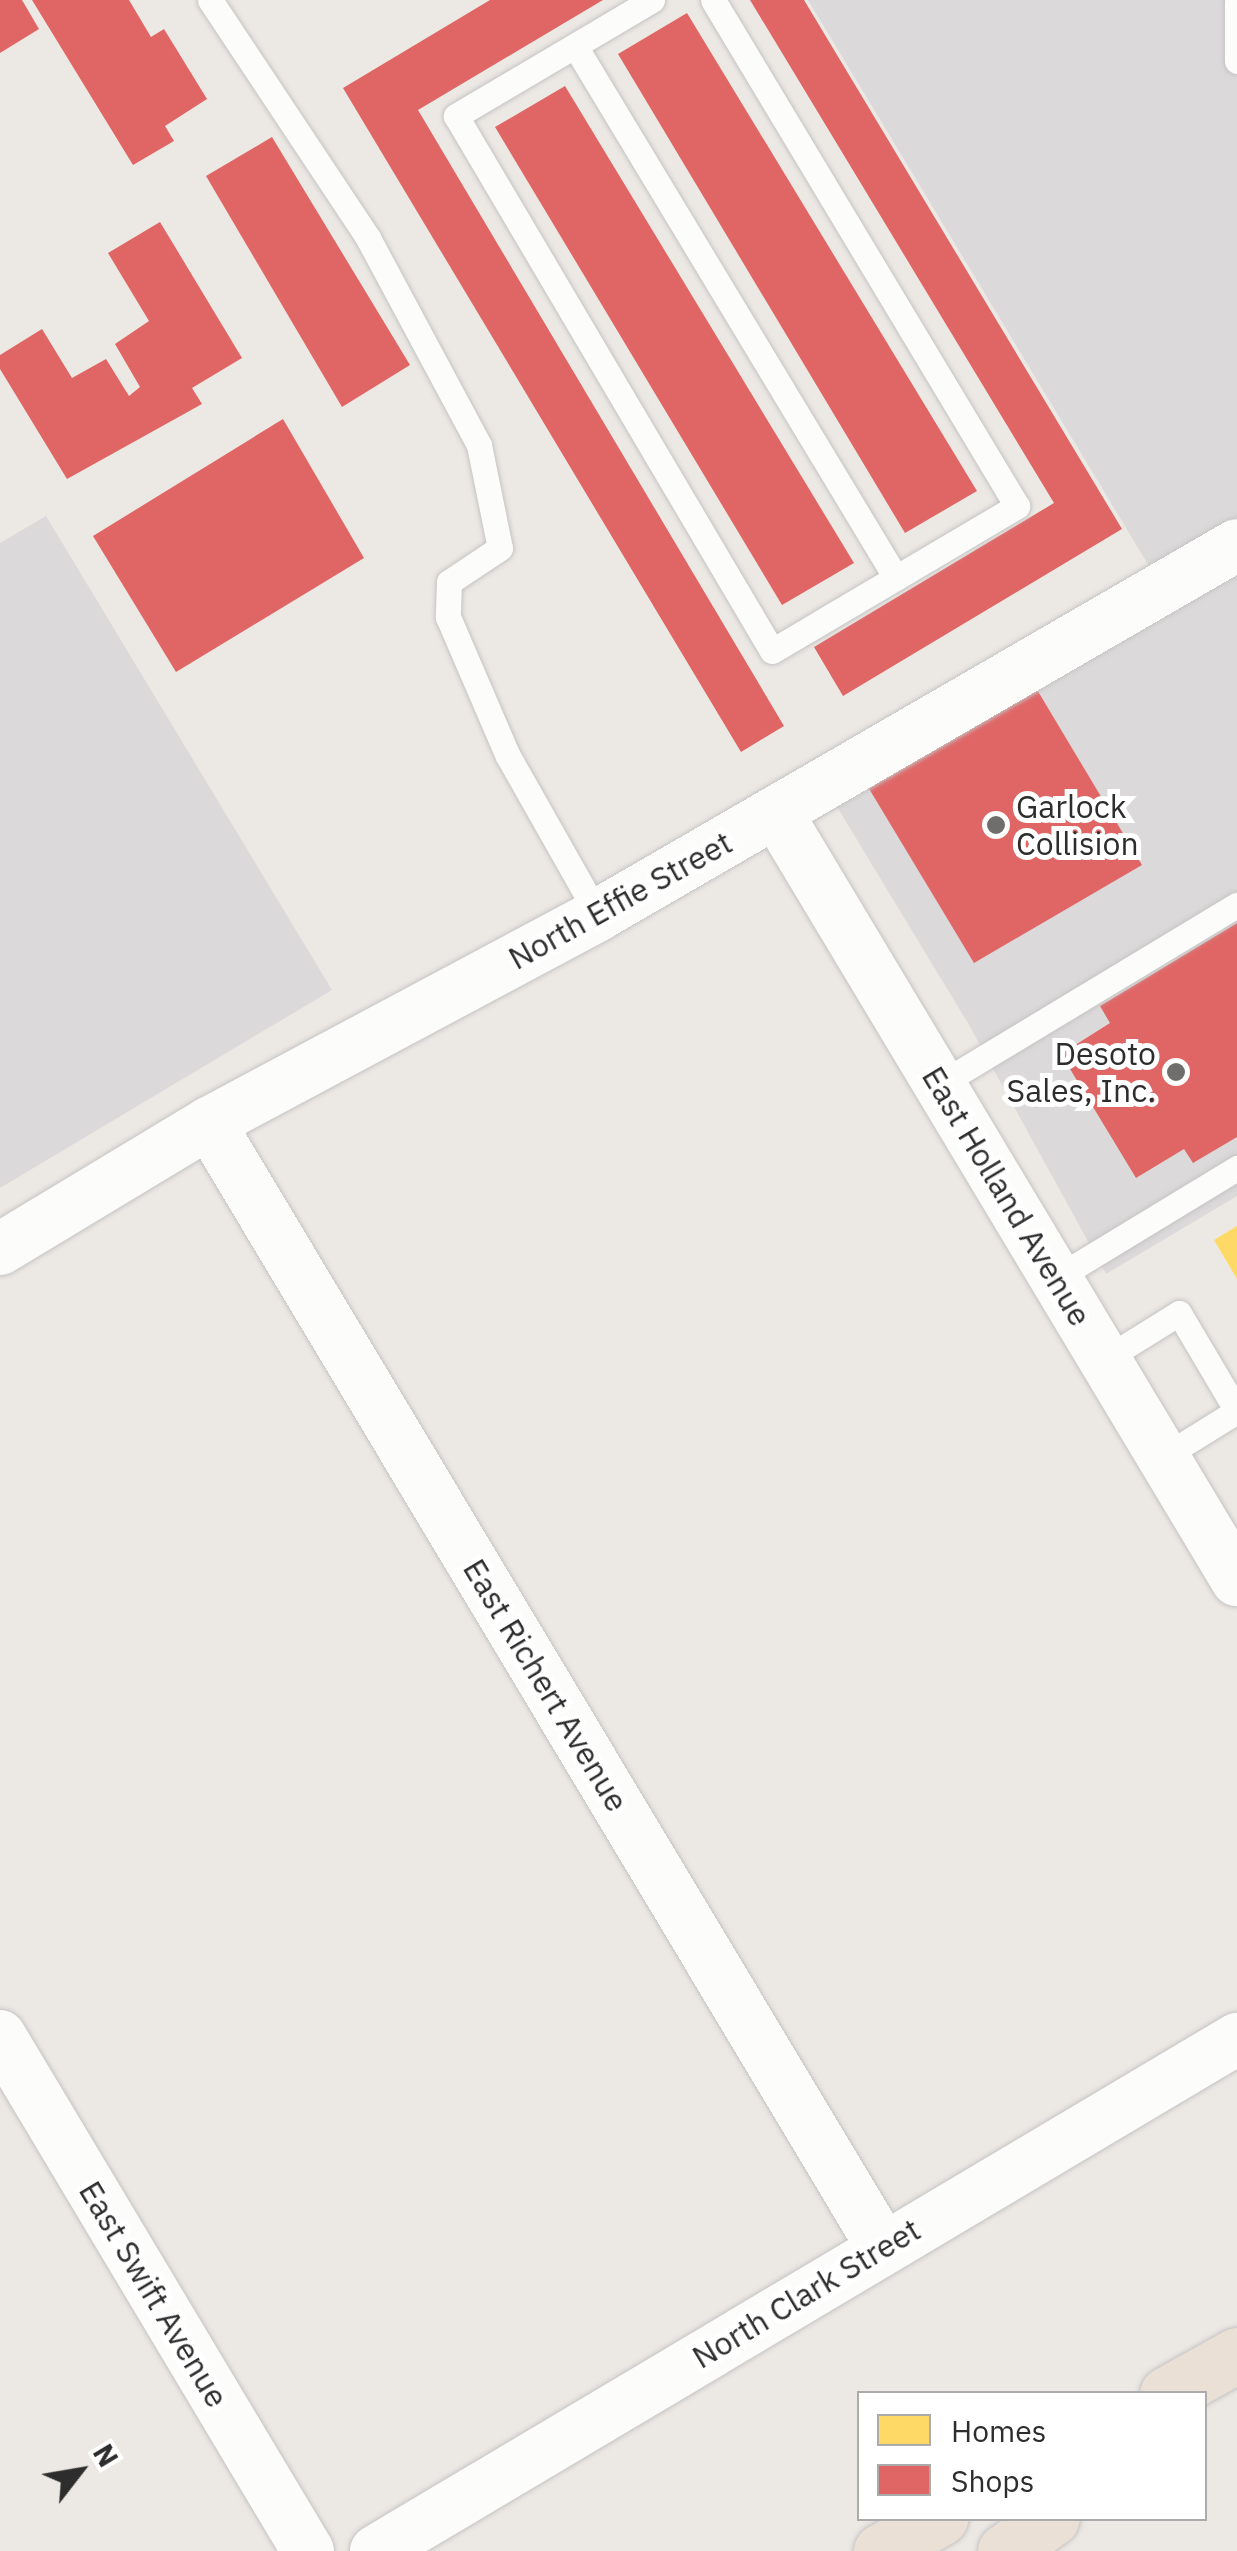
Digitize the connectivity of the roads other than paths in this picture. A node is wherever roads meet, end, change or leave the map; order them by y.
1 (210, 0) edge
2 (652, 0) edge
3 (713, 0) edge
4 (1237, 2) edge
5 (575, 46) junction
6 (1237, 61) edge
7 (1237, 545) edge
8 (896, 578) junction
9 (776, 812) junction
10 (1237, 905) edge
11 (598, 914) junction
12 (940, 1084) junction
13 (209, 1123) junction
14 (1237, 1168) edge
15 (0, 1248) edge
16 (1056, 1278) junction
17 (1105, 1359) junction
18 (1237, 1411) edge
19 (1163, 1457) junction
20 (1228, 1547) edge
21 (0, 2036) edge
22 (1237, 2039) edge
23 (882, 2246) junction
24 (1237, 2355) edge
25 (1172, 2391) edge
26 (1237, 2393) edge
27 (1207, 2413) edge
28 (935, 2521) edge
29 (1048, 2521) edge
30 (308, 2551) edge
31 (376, 2551) edge
32 (882, 2551) edge
33 (1004, 2551) edge

1 - 11 lane
2 - 5 lane
3 - 8 lane
4 - 6 lane
5 - 8 lane
5 - 8 lane
7 - 9 street, North Effie Street
9 - 11 street, North Effie Street
9 - 12 street, East Holland Avenue
10 - 12 lane
11 - 13 street, North Effie Street
12 - 16 street, East Holland Avenue
13 - 15 street, North Effie Street
13 - 23 street, East Richert Avenue
14 - 16 lane
16 - 17 street, East Holland Avenue
17 - 18 lane
17 - 19 street, East Holland Avenue
18 - 19 lane
19 - 20 street, East Holland Avenue
21 - 30 street, East Swift Avenue
22 - 23 street, North Clark Street
23 - 31 street, North Clark Street
24 - 25 highway
26 - 27 highway
28 - 32 highway
29 - 33 highway

